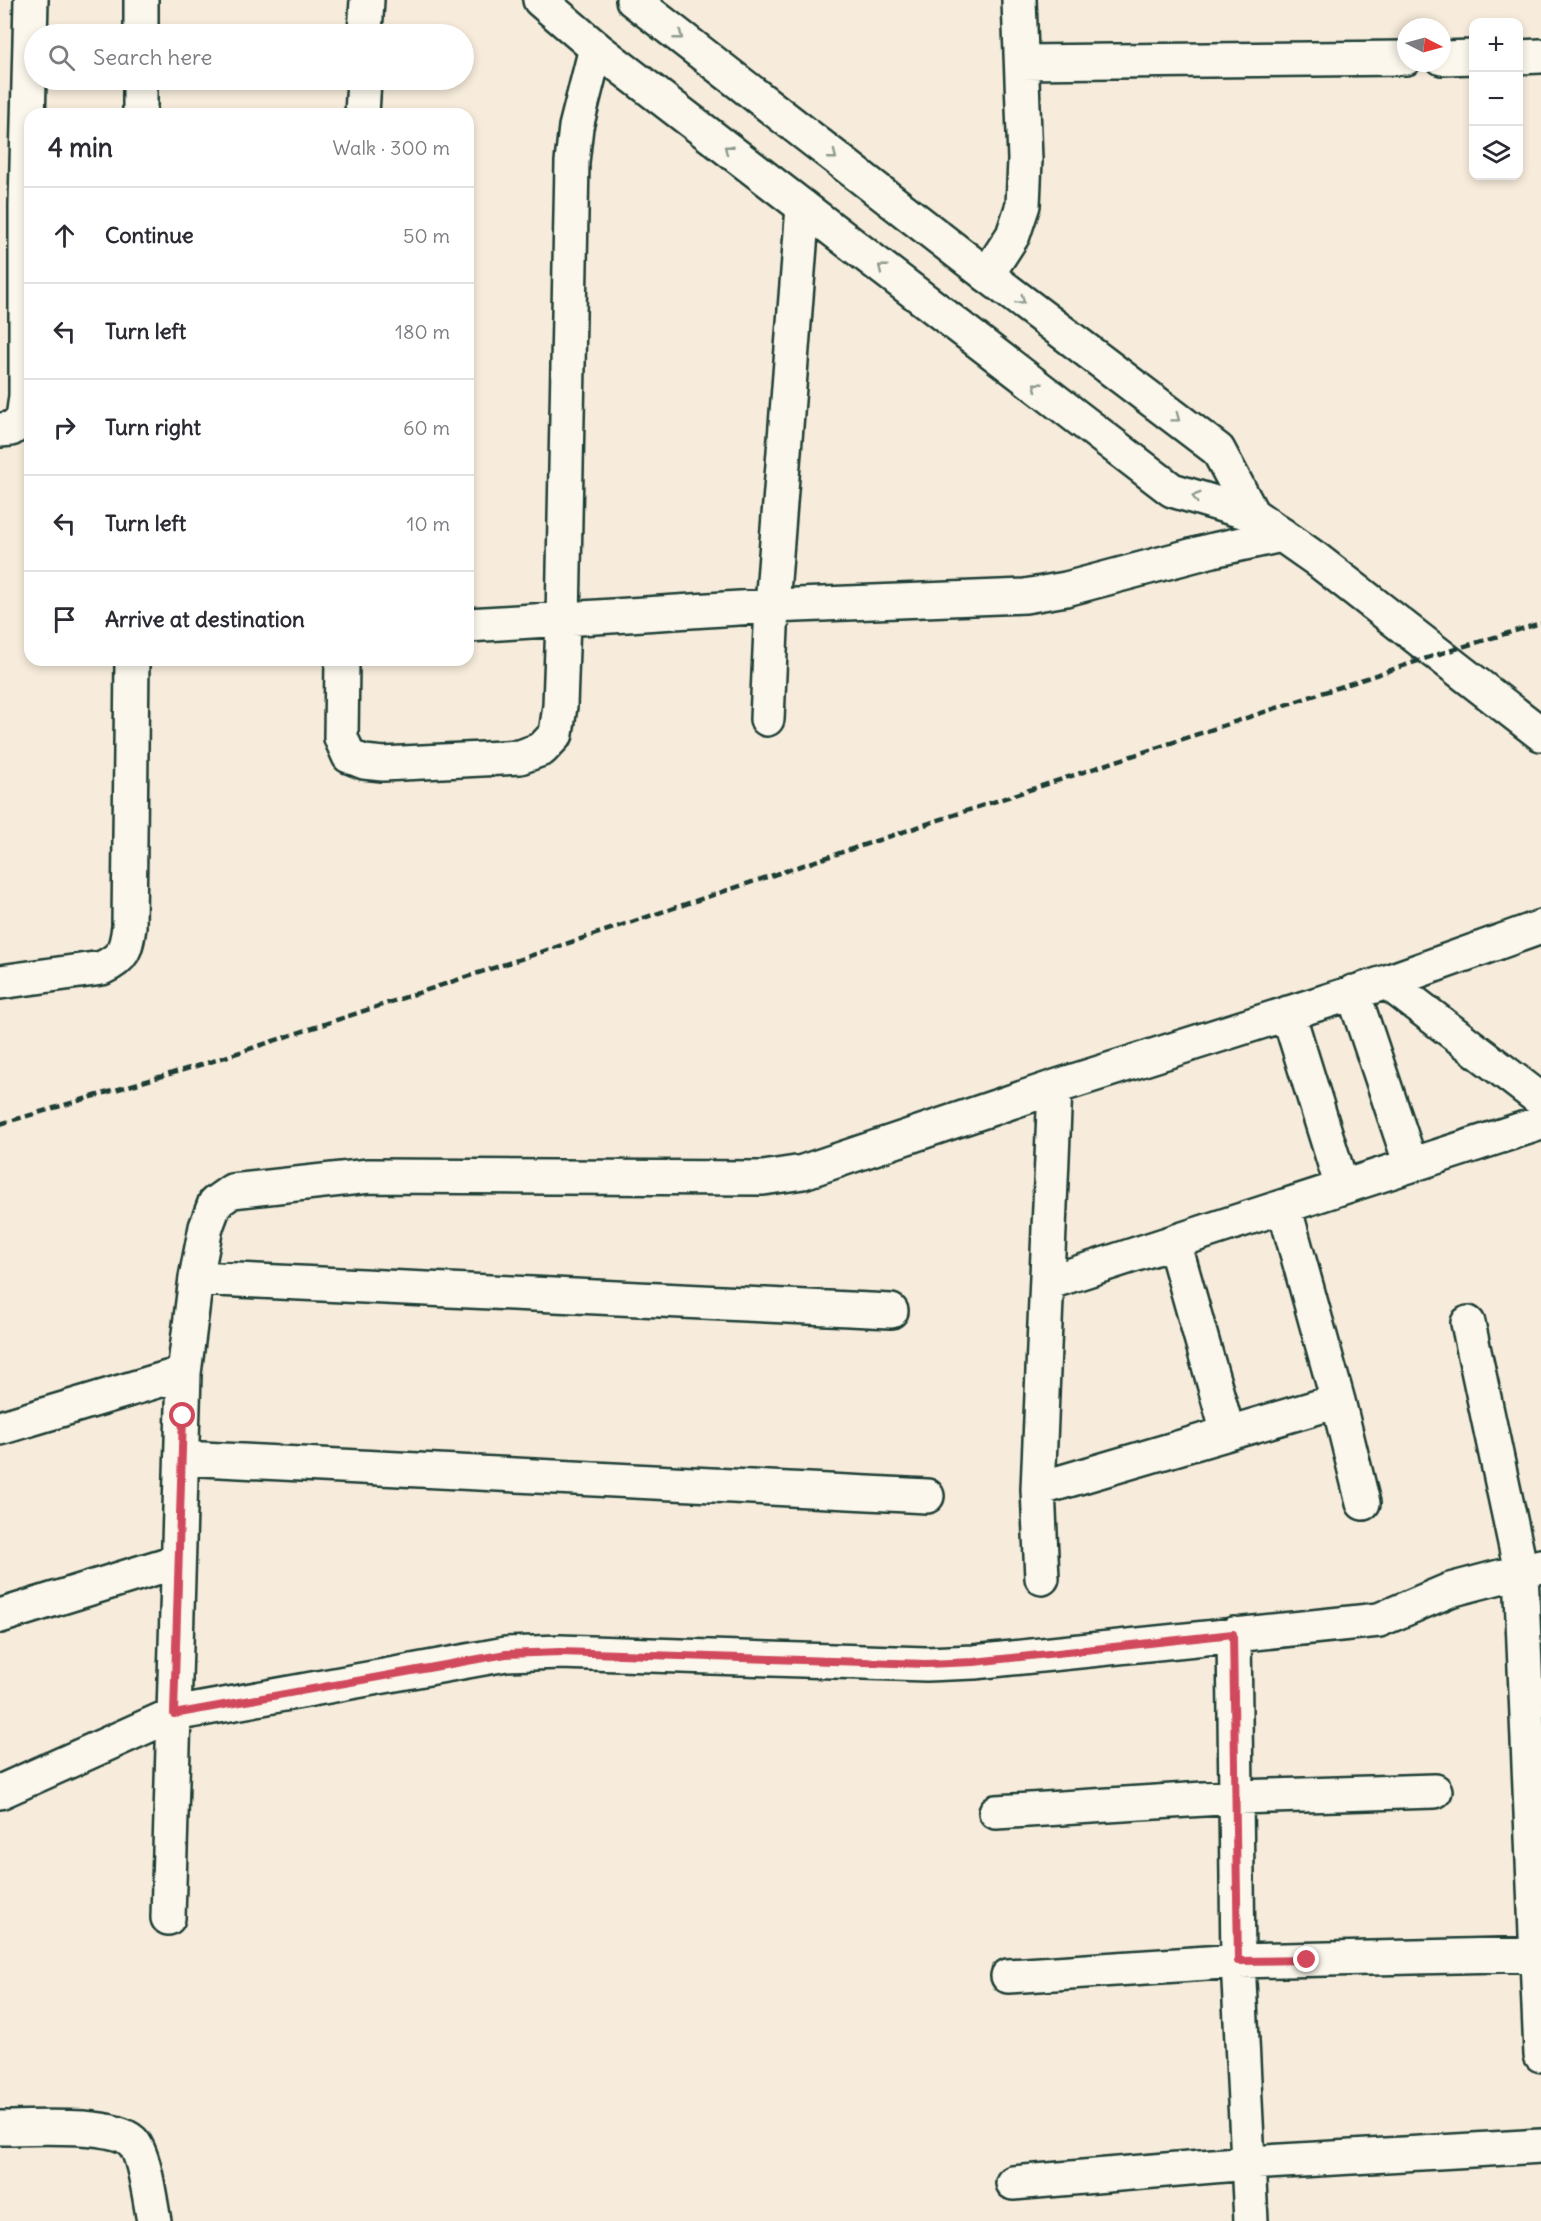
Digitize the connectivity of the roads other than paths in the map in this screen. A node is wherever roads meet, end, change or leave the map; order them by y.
1 (32, 0) edge
2 (141, 0) edge
3 (367, 0) edge
4 (540, 0) edge
5 (633, 0) edge
6 (1019, 0) edge
7 (30, 24) edge
8 (141, 24) edge
9 (366, 24) edge
10 (596, 48) junction
11 (1541, 56) edge
12 (1451, 57) edge
13 (1469, 57) edge
14 (1523, 57) edge
15 (1397, 58) edge
16 (1022, 62) junction
17 (24, 86) edge
18 (140, 90) edge
19 (363, 90) edge
20 (140, 108) edge
21 (362, 108) edge
22 (13, 204) edge
23 (803, 207) junction
24 (987, 275) junction
25 (24, 366) edge
26 (24, 411) edge
27 (0, 430) edge
28 (1252, 514) junction
29 (1282, 535) junction
30 (772, 606) junction
31 (563, 620) junction
32 (474, 625) edge
33 (132, 666) edge
34 (342, 666) edge
35 (767, 719) dead end
36 (1541, 734) edge
37 (1541, 927) edge
38 (0, 982) edge
39 (1387, 982) junction
40 (1353, 992) junction
41 (1288, 1013) junction
42 (1055, 1087) junction
43 (1541, 1100) edge
44 (1541, 1123) edge
45 (1411, 1165) junction
46 (1342, 1187) junction
47 (1284, 1206) junction
48 (1174, 1242) junction
49 (196, 1278) junction
50 (1047, 1282) junction
51 (891, 1311) dead end
52 (1468, 1323) dead end
53 (184, 1373) junction
54 (1338, 1401) junction
55 (0, 1428) edge
56 (1228, 1433) junction
57 (182, 1458) junction
58 (1038, 1489) junction
59 (927, 1496) dead end
60 (1363, 1503) dead end
61 (178, 1562) junction
62 (1531, 1568) edge
63 (1042, 1578) dead end
64 (0, 1616) edge
65 (1233, 1634) junction
66 (174, 1714) junction
67 (1536, 1766) edge
68 (1435, 1791) dead end
69 (0, 1792) edge
70 (1236, 1797) junction
71 (996, 1812) dead end
72 (168, 1918) dead end
73 (1539, 1954) edge
74 (1238, 1961) junction
75 (1008, 1976) dead end
76 (1541, 2055) edge
77 (0, 2128) edge
78 (1541, 2146) edge
79 (1248, 2163) junction
80 (1013, 2183) dead end
81 (154, 2221) edge
82 (1251, 2221) edge

1 - 7 street
2 - 8 street
3 - 9 street
4 - 10 street
5 -> 24 street
6 - 16 street
23 -> 10 street
10 - 31 street
11 - 14 street
12 - 13 street
15 - 16 street
16 - 24 street
17 - 22 street
18 - 20 street
19 - 21 street
22 - 25 street
28 -> 23 street
23 - 30 street
24 -> 28 street
26 - 27 street
28 - 29 street
29 - 30 street
29 - 36 street
30 - 31 street
30 - 35 street
31 - 32 street
31 - 34 street
33 - 38 street
37 - 39 street
39 - 40 street
39 - 43 street
40 - 41 street
40 - 45 street
41 - 42 street
41 - 46 street
42 - 49 street
42 - 50 street
44 - 45 street
45 - 46 street
46 - 47 street
47 - 48 street
47 - 54 street
48 - 50 street
48 - 56 street
49 - 51 street
49 - 53 street
50 - 58 street
52 - 62 street
53 - 55 street
53 - 57 street
54 - 56 street
54 - 60 street
56 - 58 street
57 - 59 street
57 - 61 street
58 - 63 street
61 - 64 street
61 - 66 street
62 - 65 street
62 - 67 street
65 - 66 street
65 - 70 street
66 - 69 street
66 - 72 street
67 - 73 street
68 - 70 street
70 - 71 street
70 - 74 street
73 - 74 street
73 - 76 street
74 - 75 street
74 - 79 street
77 - 81 street
78 - 79 street
79 - 80 street
79 - 82 street

